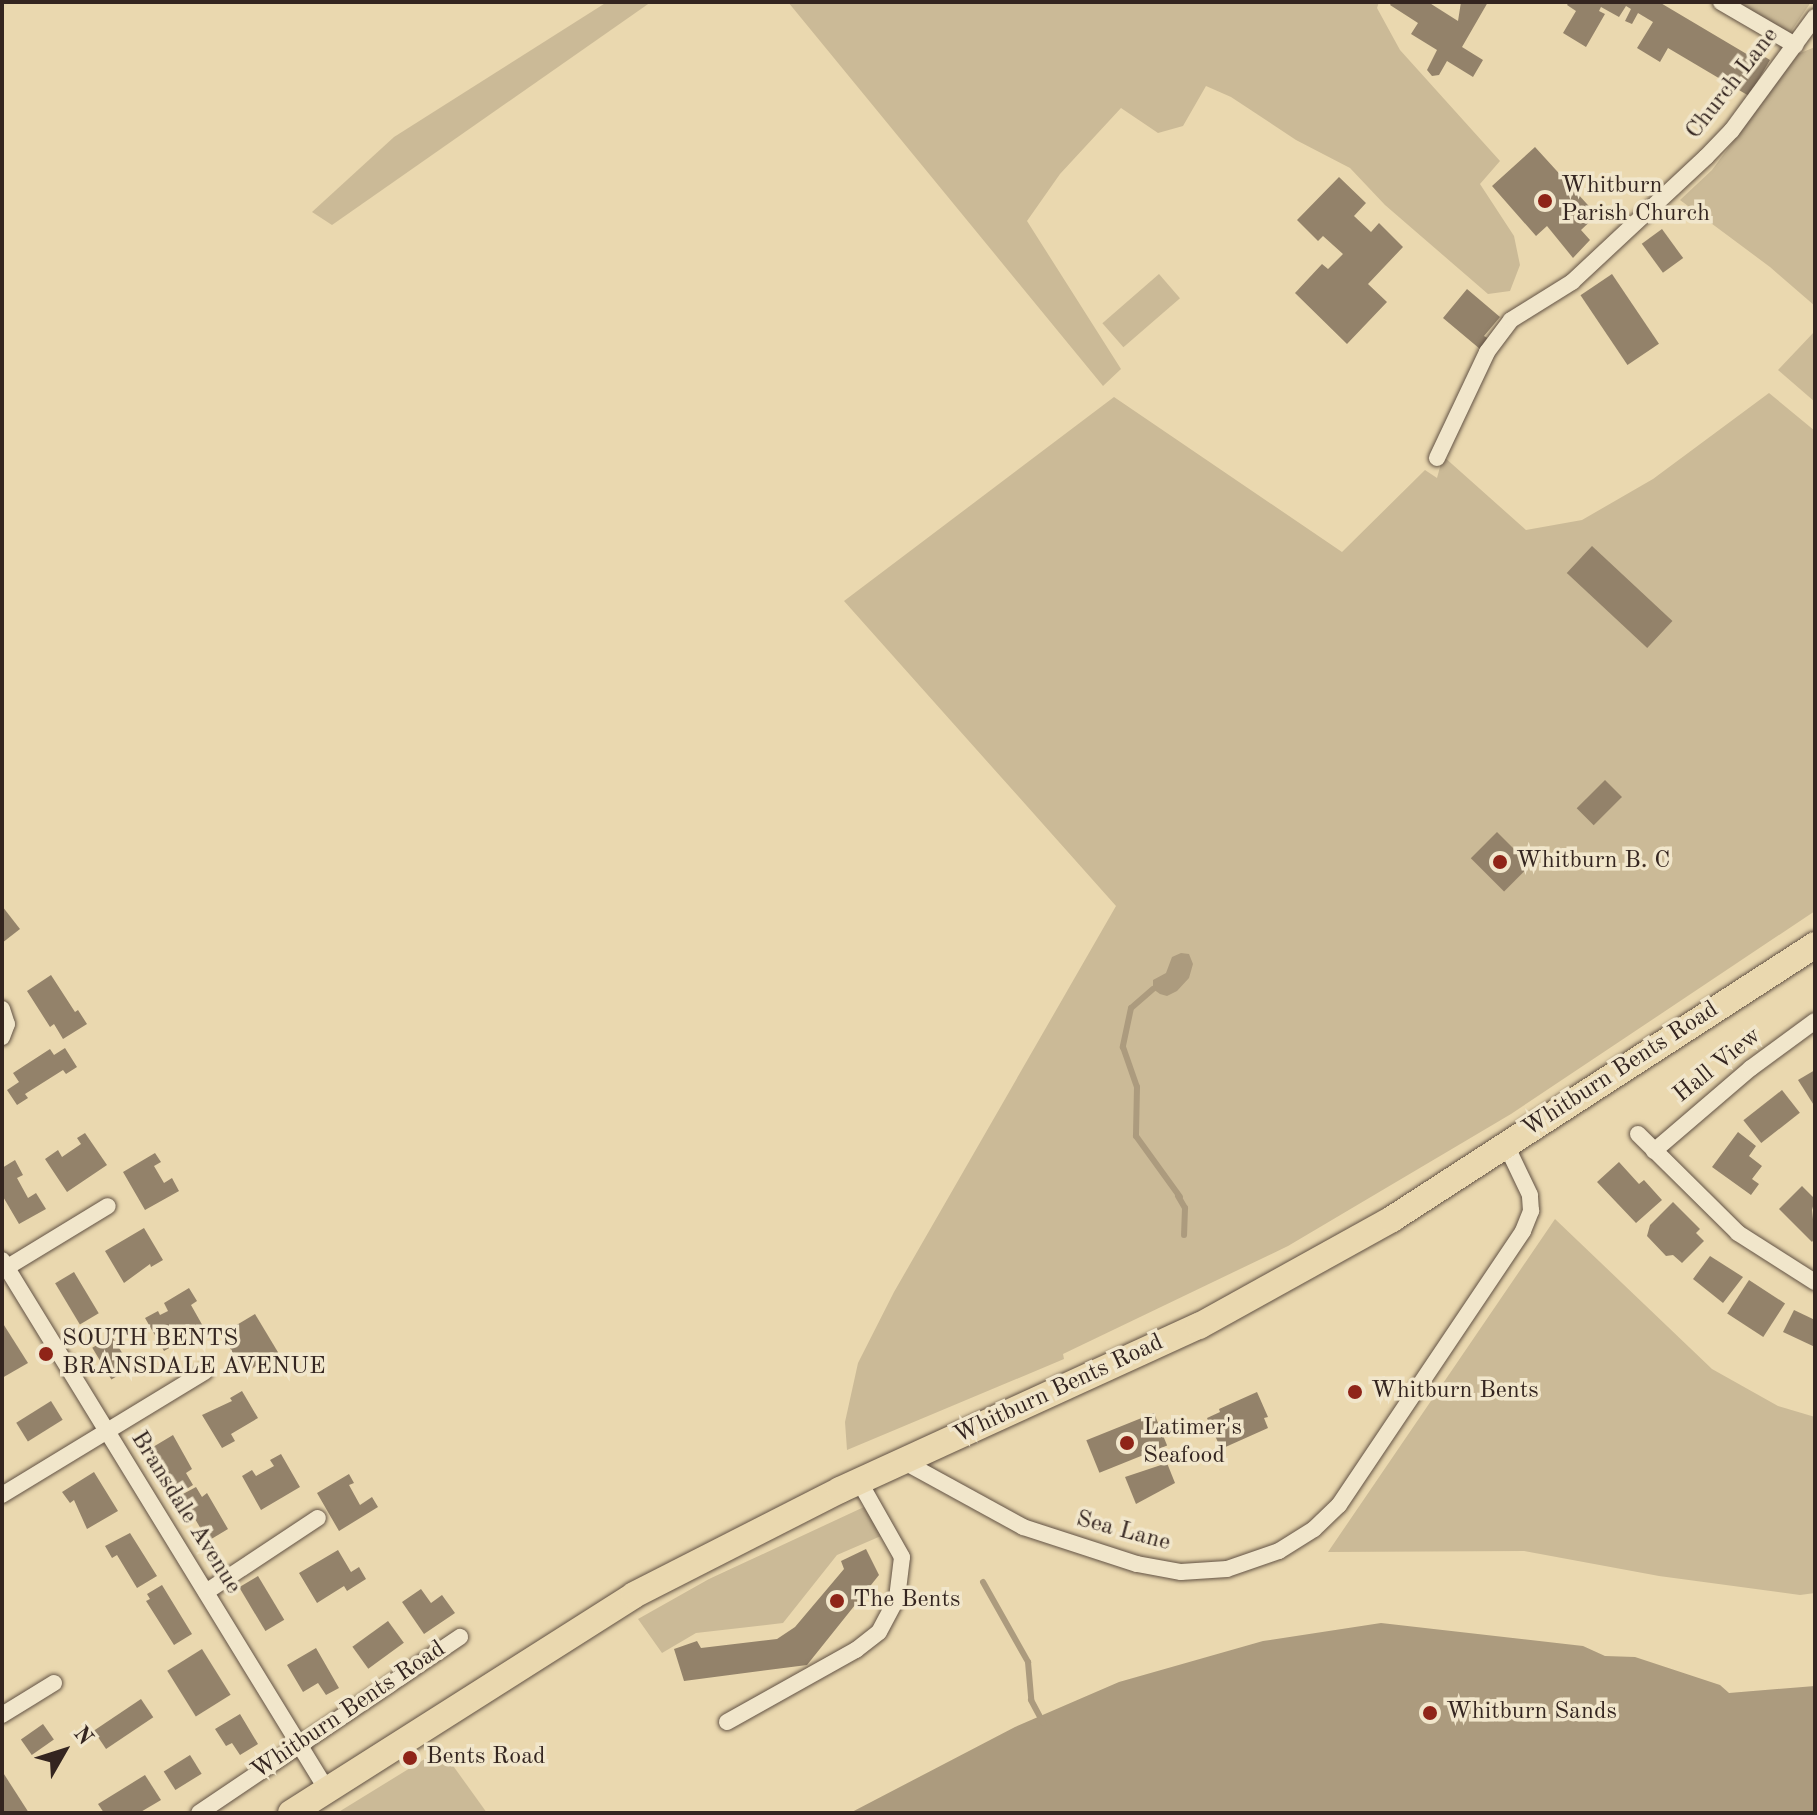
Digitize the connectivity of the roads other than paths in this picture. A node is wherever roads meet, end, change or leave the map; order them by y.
1 (1721, 2) edge
2 (1815, 17) edge
3 (1795, 45) junction
4 (1437, 458) dead end
5 (1815, 945) edge
6 (2, 1009) edge
7 (1815, 1021) edge
8 (2, 1036) edge
9 (1638, 1134) dead end
10 (1506, 1145) junction
11 (1654, 1151) junction
12 (108, 1206) dead end
13 (4, 1264) edge
14 (1815, 1282) edge
15 (204, 1372) dead end
16 (106, 1430) junction
17 (909, 1465) junction
18 (859, 1481) junction
19 (2, 1495) edge
20 (318, 1518) dead end
21 (206, 1592) junction
22 (460, 1637) dead end
23 (54, 1683) dead end
24 (2, 1715) edge
25 (727, 1722) dead end
26 (300, 1745) junction
27 (327, 1790) junction
28 (199, 1813) edge
29 (291, 1813) edge

1 - 3 street
2 - 3 street, Church Lane
3 - 4 street, Church Lane
5 - 10 main road, Whitburn Bents Road
6 - 8 street
7 - 11 street, Hall View
9 - 11 street
10 - 17 main road, Whitburn Bents Road
10 - 17 street, Sea Lane
11 - 14 street
12 - 13 street
13 - 16 street, Bransdale Avenue
15 - 16 street
16 - 19 street
16 - 21 street, Bransdale Avenue
17 - 18 main road, Whitburn Bents Road
18 - 25 street
18 - 27 main road, Whitburn Bents Road
20 - 21 street
21 - 26 street, Bransdale Avenue
22 - 26 street, Whitburn Bents Road
23 - 24 street
26 - 27 street, Bransdale Avenue
26 - 28 street, Whitburn Bents Road
27 - 29 main road, Whitburn Bents Road

